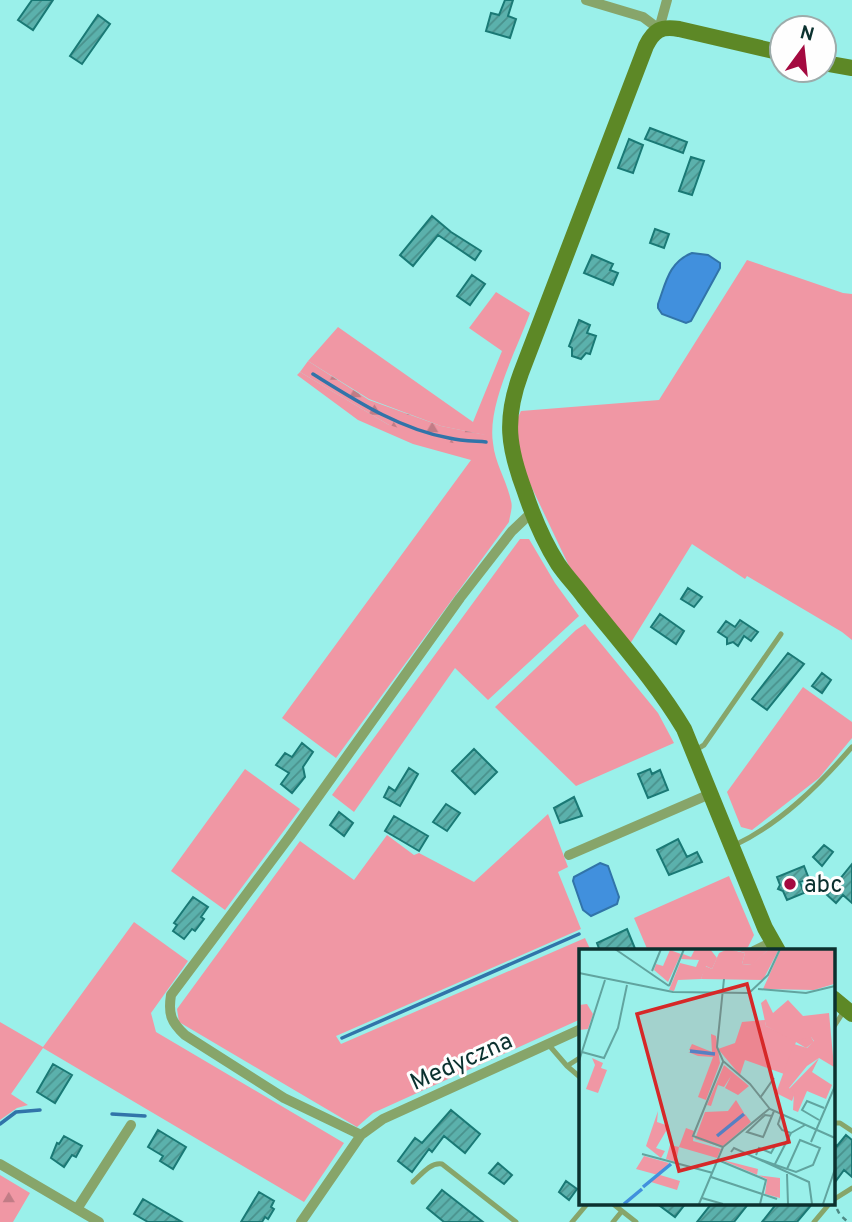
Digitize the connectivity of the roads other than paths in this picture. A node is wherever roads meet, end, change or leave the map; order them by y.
1 (586, 0) edge
2 (667, 0) edge
3 (659, 29) junction
4 (768, 50) edge
5 (532, 512) junction
6 (781, 634) dead end
7 (852, 747) edge
8 (693, 751) junction
9 (710, 794) junction
10 (732, 846) junction
11 (569, 855) dead end
12 (775, 947) edge
13 (834, 999) edge
14 (849, 1011) edge
15 (834, 1027) edge
16 (579, 1030) edge
17 (548, 1044) junction
18 (579, 1058) edge
19 (567, 1066) junction
20 (579, 1077) edge
21 (834, 1123) edge
22 (131, 1125) dead end
23 (852, 1131) edge
24 (361, 1135) junction
25 (0, 1164) edge
26 (413, 1182) dead end
27 (852, 1188) edge
28 (834, 1200) edge
29 (587, 1204) edge
30 (613, 1204) edge
31 (829, 1204) edge
32 (77, 1209) junction
33 (622, 1211) junction
34 (307, 1220) edge
35 (99, 1222) edge
36 (516, 1222) edge
37 (572, 1222) edge
38 (613, 1222) edge
39 (636, 1222) edge
40 (814, 1222) edge

1 - 3 street
2 - 3 street
3 - 4 street
3 - 5 street
5 - 8 street
5 - 24 street
6 - 8 lane
7 - 10 lane
8 - 9 street
9 - 10 street
9 - 11 street
10 - 12 street
13 - 14 street
14 - 15 lane
16 - 17 street, Medyczna
17 - 19 lane
17 - 24 street, Medyczna
18 - 19 lane
19 - 20 lane
21 - 23 lane
22 - 32 street
24 - 34 street
25 - 32 street
26 - 36 lane
27 - 28 lane
29 - 37 lane
30 - 33 lane
31 - 40 lane
32 - 35 street
33 - 38 lane
33 - 39 lane

